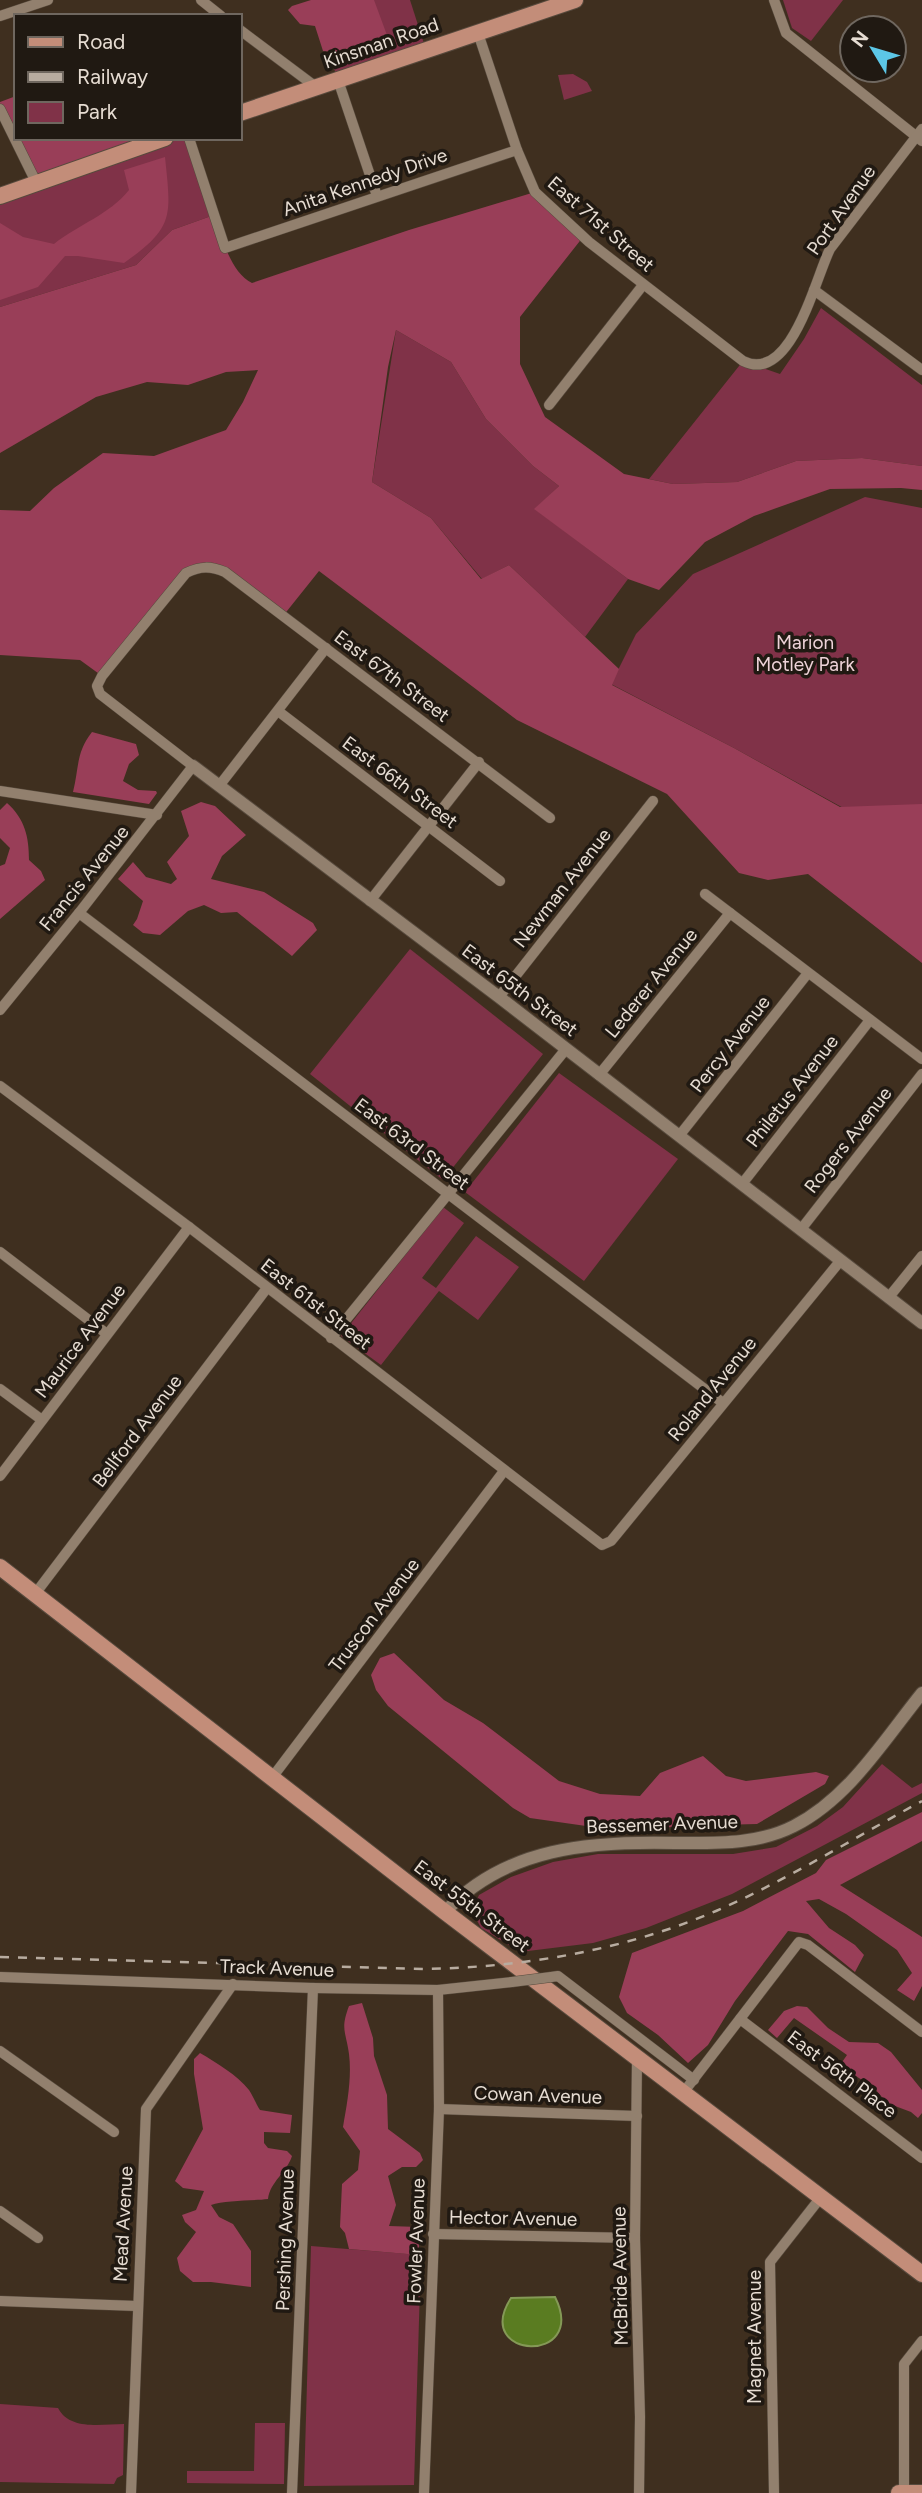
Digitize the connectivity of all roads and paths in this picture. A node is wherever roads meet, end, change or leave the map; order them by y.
1 (48, 0) edge
2 (201, 0) edge
3 (575, 0) edge
4 (774, 0) edge
5 (218, 14) edge
6 (0, 16) edge
7 (242, 32) edge
8 (478, 33) junction
9 (338, 80) junction
10 (316, 87) junction
11 (0, 109) edge
12 (242, 112) edge
13 (920, 135) edge
14 (14, 137) edge
15 (15, 140) edge
16 (159, 140) edge
17 (190, 140) edge
18 (517, 150) junction
19 (36, 182) junction
20 (0, 196) edge
21 (377, 196) junction
22 (643, 285) junction
23 (814, 290) junction
24 (743, 362) joint
25 (922, 369) edge
26 (549, 405) dead end
27 (326, 648) junction
28 (97, 686) joint
29 (278, 711) junction
30 (479, 762) junction
31 (193, 766) junction
32 (219, 786) junction
33 (0, 791) edge
34 (653, 801) dead end
35 (157, 815) junction
36 (550, 818) dead end
37 (430, 826) junction
38 (500, 881) dead end
39 (705, 894) dead end
40 (370, 901) junction
41 (79, 913) junction
42 (730, 913) junction
43 (808, 973) junction
44 (499, 997) junction
45 (0, 1010) edge
46 (870, 1020) junction
47 (566, 1049) junction
48 (922, 1059) edge
49 (922, 1074) edge
50 (599, 1075) junction
51 (0, 1086) edge
52 (679, 1136) junction
53 (741, 1184) junction
54 (447, 1192) junction
55 (189, 1227) junction
56 (802, 1228) junction
57 (0, 1252) edge
58 (922, 1256) edge
59 (841, 1260) junction
60 (267, 1288) junction
61 (889, 1297) junction
62 (922, 1323) edge
63 (107, 1334) junction
64 (331, 1338) junction
65 (0, 1389) edge
66 (723, 1403) junction
67 (42, 1420) junction
68 (504, 1471) junction
69 (0, 1476) edge
70 (611, 1541) joint
71 (0, 1567) edge
72 (35, 1594) junction
73 (922, 1693) edge
74 (271, 1779) junction
75 (445, 1912) junction
76 (0, 1977) edge
77 (233, 1983) junction
78 (313, 1988) junction
79 (438, 1990) junction
80 (740, 2018) junction
81 (922, 2032) edge
82 (1, 2054) edge
83 (637, 2058) junction
84 (694, 2080) junction
85 (683, 2093) junction
86 (439, 2109) junction
87 (637, 2116) junction
88 (114, 2132) dead end
89 (922, 2158) edge
90 (821, 2197) junction
91 (0, 2211) edge
92 (433, 2234) junction
93 (38, 2238) dead end
94 (635, 2238) junction
95 (922, 2273) edge
96 (0, 2301) edge
97 (137, 2306) junction
98 (922, 2341) edge
99 (131, 2493) edge
100 (292, 2493) edge
101 (424, 2493) edge
102 (639, 2493) edge
103 (774, 2493) edge
104 (902, 2493) edge
105 (922, 2493) edge

1 - 6 street
2 - 5 street
3 - 8 main road, Kinsman Road
4 - 13 street
7 - 10 street
8 - 9 main road, Kinsman Road
8 - 18 street, East 71st Street
9 - 10 main road, Kinsman Road
9 - 21 street
10 - 12 main road, Kinsman Road
11 - 14 street
13 - 23 street, Port Avenue
15 - 19 street
16 - 19 main road
17 - 21 street, Anita Kennedy Drive
18 - 21 street, Anita Kennedy Drive
18 - 22 street, East 71st Street
19 - 20 main road
22 - 24 street, East 71st Street
22 - 26 street
23 - 24 street, Port Avenue
23 - 25 street
27 - 28 street, East 67th Street
27 - 29 street
27 - 30 street, East 67th Street
28 - 31 street, East 65th Street
29 - 32 street
29 - 37 street, East 66th Street
30 - 36 street, East 67th Street
30 - 37 street
31 - 32 street, East 65th Street
31 - 35 street, Francis Avenue
32 - 40 street, East 65th Street
33 - 35 street
34 - 44 street, Newman Avenue
35 - 41 street, Francis Avenue
37 - 38 street, East 66th Street
37 - 40 street
39 - 42 street
40 - 44 street, East 65th Street
41 - 45 street, Francis Avenue
41 - 54 street, East 63rd Street
42 - 43 street
42 - 50 street, Lederer Avenue
43 - 46 street
43 - 52 street, Percy Avenue
44 - 47 street, East 65th Street
46 - 48 street
46 - 53 street, Philetus Avenue
47 - 50 street, East 65th Street
47 - 54 street
49 - 56 street, Rogers Avenue
50 - 52 street, East 65th Street
51 - 55 street, East 61st Street
52 - 53 street, East 65th Street
53 - 56 street, East 65th Street
54 - 64 street
54 - 66 street, East 63rd Street
55 - 60 street, East 61st Street
55 - 63 street, Maurice Avenue
56 - 59 street, East 65th Street
57 - 63 street
58 - 61 street
59 - 61 street, East 65th Street
59 - 66 street, Roland Avenue
60 - 64 street, East 61st Street
60 - 72 street, Bellford Avenue
61 - 62 street, East 65th Street
63 - 67 street, Maurice Avenue
64 - 68 street, East 61st Street
65 - 67 street
66 - 70 street, Roland Avenue
67 - 69 street, Maurice Avenue
68 - 70 street, East 61st Street
68 - 74 street, Truscon Avenue
71 - 72 main road, East 55th Street
72 - 74 main road, East 55th Street
73 - 75 street, Bessemer Avenue
74 - 75 main road, East 55th Street
75 - 83 main road, East 55th Street
76 - 77 street, Track Avenue
77 - 78 street, Track Avenue
77 - 97 street, Mead Avenue
78 - 79 street, Track Avenue
78 - 100 street, Pershing Avenue
79 - 84 street, Track Avenue, bridge
79 - 86 street, Fowler Avenue
80 - 81 street
80 - 84 street
80 - 89 street, East 56th Place
82 - 88 street
83 - 85 main road, East 55th Street
83 - 87 street, McBride Avenue
84 - 85 street
85 - 90 main road, East 55th Street
86 - 87 street, Cowan Avenue
86 - 92 street, Fowler Avenue
87 - 94 street, McBride Avenue
90 - 95 main road, East 55th Street
90 - 103 street, Magnet Avenue
91 - 93 street
92 - 94 street, Hector Avenue
92 - 101 street, Fowler Avenue
94 - 102 street, McBride Avenue
96 - 97 street
97 - 99 street, Mead Avenue
98 - 104 street
104 - 105 main road

